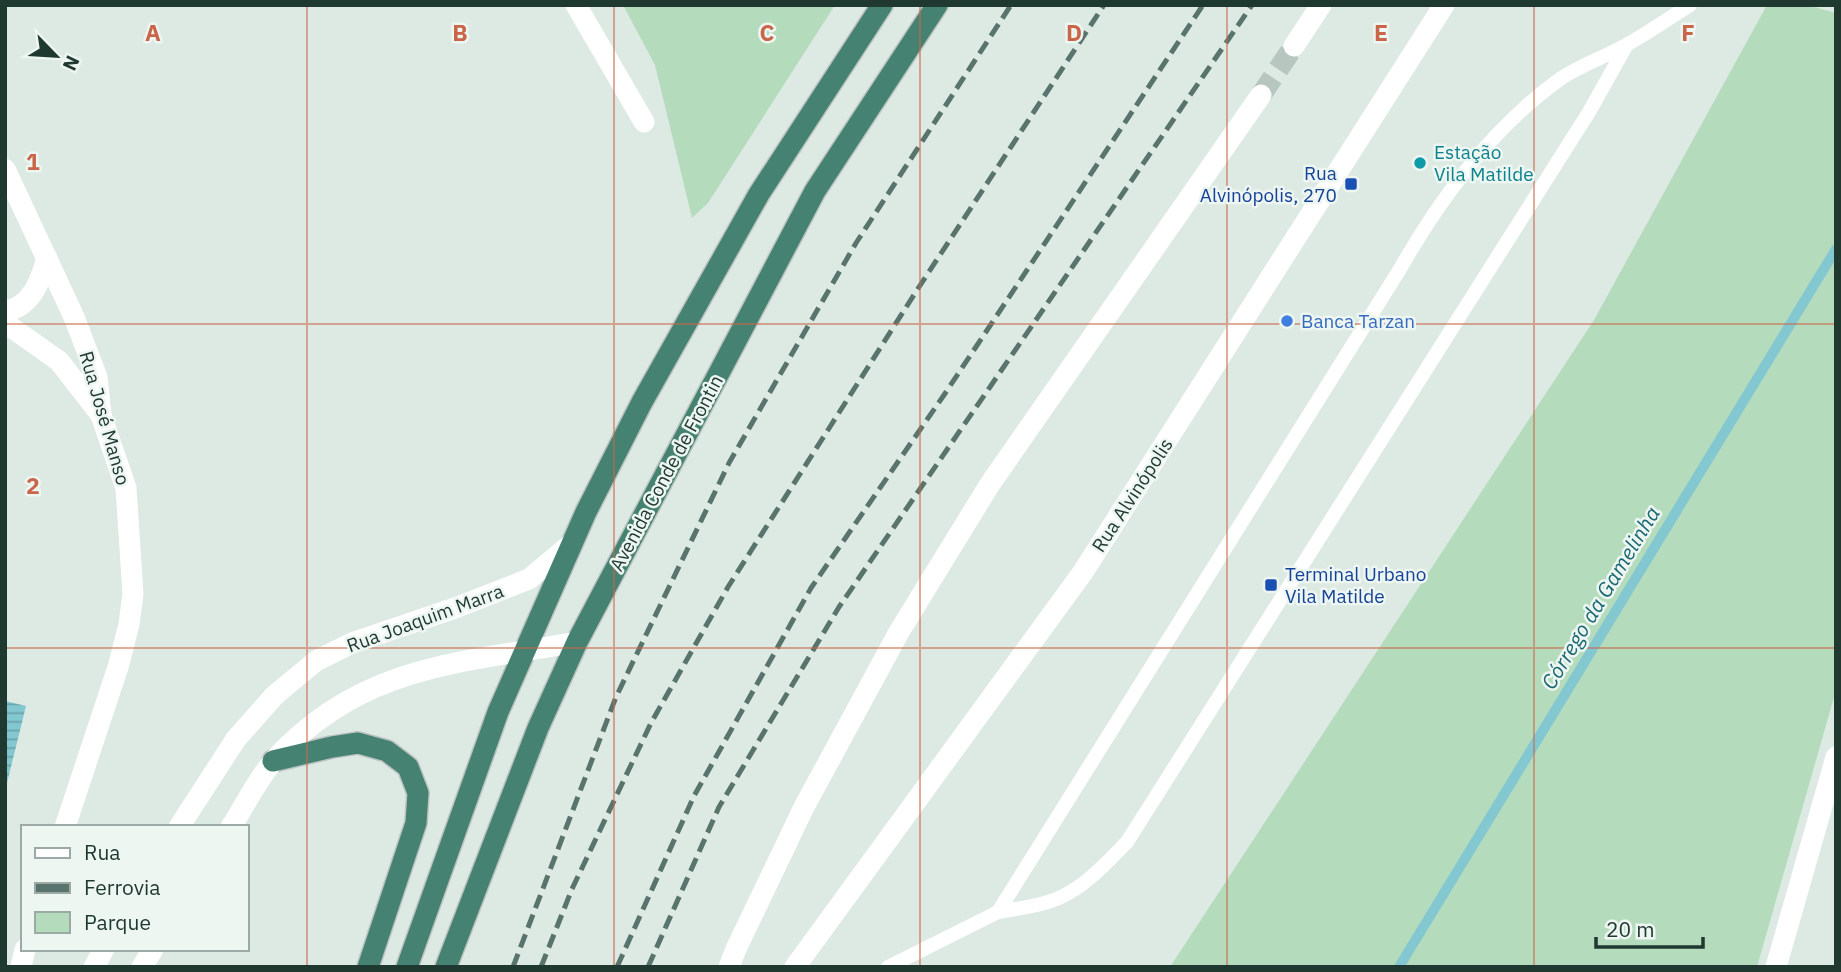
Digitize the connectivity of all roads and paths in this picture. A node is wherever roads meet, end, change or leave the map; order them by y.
1 (576, 5) edge
2 (882, 5) edge
3 (937, 5) edge
4 (1321, 5) edge
5 (1444, 5) edge
6 (1690, 5) edge
7 (1626, 45) junction
8 (1294, 46) tunnel mouth
9 (1262, 95) tunnel mouth
10 (644, 122) dead end
11 (5, 169) edge
12 (47, 258) junction
13 (5, 312) edge
14 (5, 323) edge
15 (101, 415) junction
16 (571, 544) junction
17 (577, 642) junction
18 (523, 651) junction
19 (1836, 757) edge
20 (273, 761) junction
21 (66, 825) edge
22 (180, 825) edge
23 (232, 825) edge
24 (998, 912) junction
25 (103, 951) edge
26 (152, 951) edge
27 (94, 967) edge
28 (142, 967) edge
29 (368, 967) edge
30 (407, 967) edge
31 (446, 967) edge
32 (729, 967) edge
33 (795, 967) edge
34 (888, 967) edge
35 (1776, 967) edge

1 - 10 street
2 - 16 highway
3 - 17 highway, Avenida Conde de Frontin
4 - 8 street
5 - 33 street, Rua Alvinópolis
6 - 7 lane
7 - 24 lane
7 - 24 lane
9 - 32 street
11 - 12 street, Rua José Manso
12 - 13 street
12 - 15 street, Rua José Manso
14 - 15 street
15 - 21 street, Rua José Manso
16 - 18 highway
16 - 22 street, Rua Joaquim Marra
17 - 18 street
17 - 31 highway, Avenida Conde de Frontin
18 - 20 street
18 - 30 highway
19 - 35 street
20 - 23 street
20 - 29 highway
24 - 34 lane
25 - 27 street
26 - 28 street

